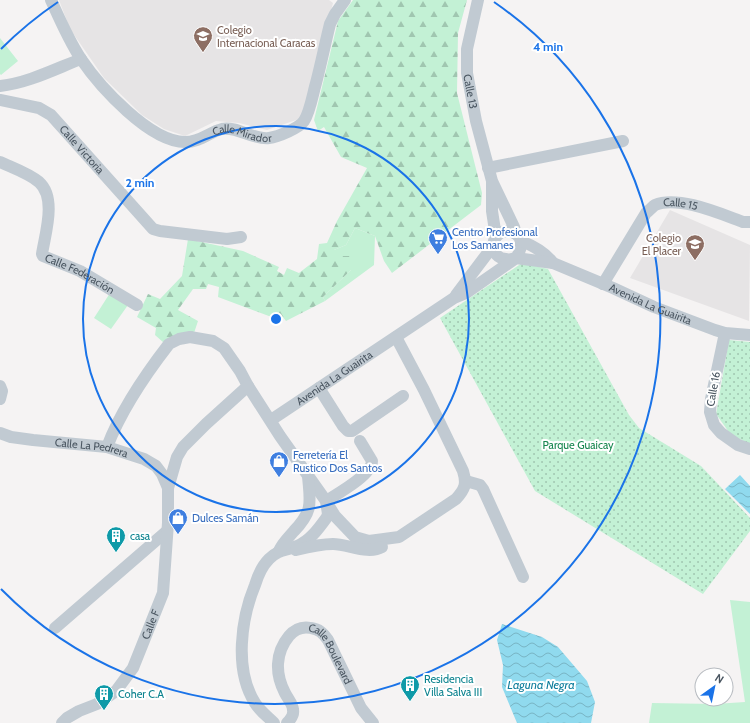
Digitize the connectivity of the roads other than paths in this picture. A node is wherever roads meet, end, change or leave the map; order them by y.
1 (51, 0) edge
2 (345, 0) edge
3 (478, 0) edge
4 (81, 59) junction
5 (0, 86) edge
6 (0, 100) edge
7 (623, 141) dead end
8 (0, 162) edge
9 (488, 168) junction
10 (492, 181) junction
11 (750, 222) edge
12 (242, 237) dead end
13 (518, 238) junction
14 (494, 242) junction
15 (516, 258) junction
16 (553, 263) junction
17 (602, 284) junction
18 (454, 298) junction
19 (137, 305) dead end
20 (725, 333) junction
21 (750, 335) edge
22 (396, 337) junction
23 (0, 386) edge
24 (248, 386) junction
25 (319, 388) junction
26 (403, 396) dead end
27 (0, 398) edge
28 (271, 420) junction
29 (0, 433) edge
30 (360, 441) dead end
31 (107, 447) junction
32 (750, 449) edge
33 (308, 476) junction
34 (466, 480) junction
35 (168, 488) junction
36 (329, 508) junction
37 (303, 520) junction
38 (167, 531) junction
39 (390, 539) junction
40 (279, 551) junction
41 (523, 577) dead end
42 (55, 628) dead end
43 (62, 723) edge
44 (274, 723) edge
45 (287, 723) edge
46 (373, 723) edge

1 - 4 street, Calle Mirador
2 - 4 street, Calle Mirador
3 - 9 street, Calle 13
4 - 5 street
6 - 12 street, Calle Victoria
7 - 9 street
8 - 19 street, Calle Federación
9 - 10 street, Calle 13
10 - 13 street, Calle 13
10 - 14 street, Calle 13
11 - 17 street, Calle 15
13 - 14 street
13 - 15 street
13 - 16 street, Avenida La Guairita
14 - 15 street, Avenida La Guairita
14 - 18 street, Avenida La Guairita
15 - 16 street, Avenida La Guairita
15 - 18 street, Avenida La Guairita
16 - 17 street, Avenida La Guairita
17 - 20 street, Avenida La Guairita
18 - 22 street, Avenida La Guairita
20 - 21 street, Avenida La Guairita
20 - 32 street, Calle 16
22 - 25 street, Avenida La Guairita
22 - 34 street
23 - 27 street
24 - 28 street
24 - 31 street
24 - 35 street
25 - 26 street
25 - 28 street, Avenida La Guairita
28 - 33 street
29 - 31 street, Calle La Pedrera
30 - 36 street
31 - 35 street, Calle La Pedrera
33 - 36 street
33 - 37 street
34 - 39 street
34 - 41 street
35 - 38 street, Calle F
36 - 37 street
36 - 39 street
36 - 40 street
37 - 40 street
38 - 42 street
38 - 43 street, Calle F
39 - 40 street
40 - 44 street
45 - 46 street, Calle Boulevard

